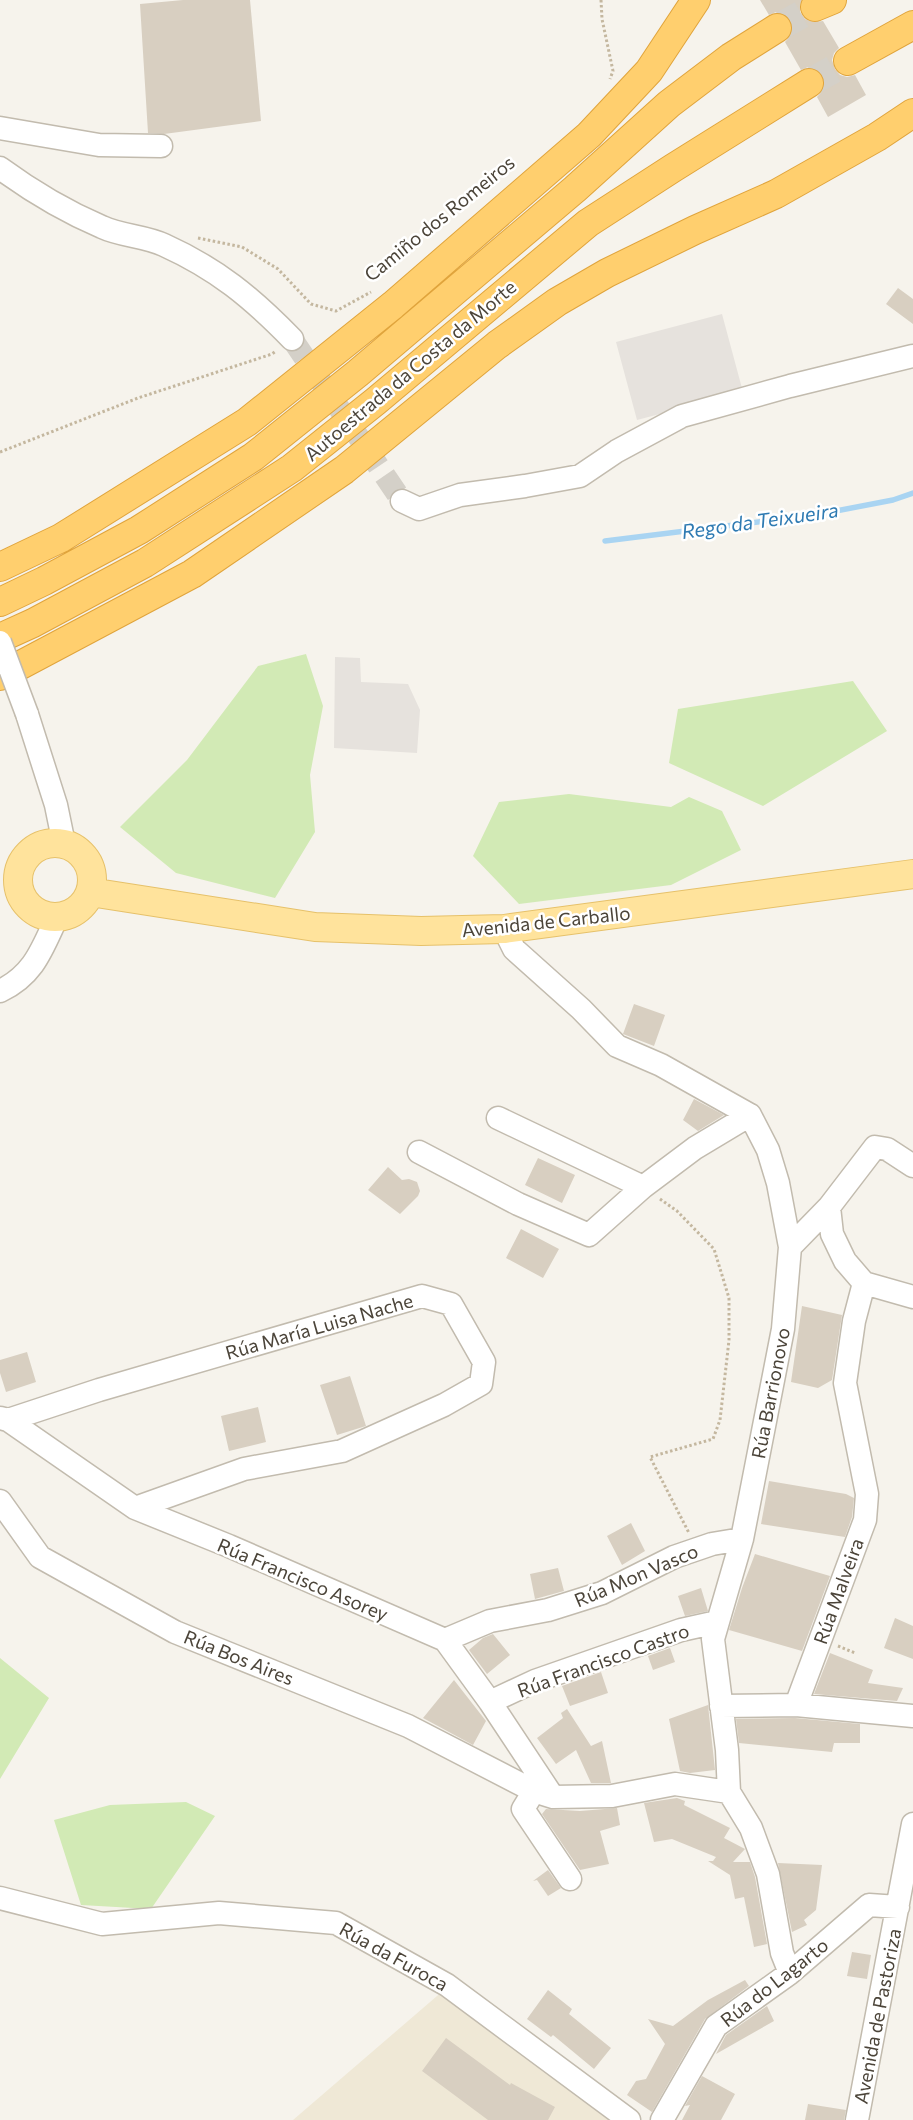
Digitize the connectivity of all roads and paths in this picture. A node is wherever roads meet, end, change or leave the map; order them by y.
1 (601, 0) edge
2 (696, 0) edge
3 (913, 25) edge
4 (777, 28) tunnel mouth
5 (848, 61) tunnel mouth
6 (610, 80) dead end
7 (809, 83) tunnel mouth
8 (913, 113) edge
9 (0, 128) edge
10 (161, 146) dead end
11 (0, 168) edge
12 (162, 244) junction
13 (374, 290) dead end
14 (292, 339) joint
15 (913, 356) edge
16 (0, 452) edge
17 (402, 501) tunnel mouth
18 (0, 567) edge
19 (0, 602) edge
20 (0, 640) edge
21 (0, 676) edge
22 (64, 844) junction
23 (9, 871) edge
24 (913, 874) edge
25 (90, 892) junction
26 (57, 917) junction
27 (504, 929) junction
28 (0, 991) edge
29 (750, 1115) junction
30 (498, 1118) dead end
31 (419, 1152) dead end
32 (913, 1166) edge
33 (643, 1187) junction
34 (829, 1207) junction
35 (790, 1247) junction
36 (864, 1283) junction
37 (913, 1297) edge
38 (4, 1419) edge
39 (0, 1501) edge
40 (135, 1508) junction
41 (742, 1539) junction
42 (697, 1549) junction
43 (717, 1622) junction
44 (445, 1640) junction
45 (835, 1645) dead end
46 (855, 1653) dead end
47 (490, 1702) junction
48 (796, 1705) junction
49 (722, 1706) junction
50 (913, 1716) edge
51 (729, 1792) junction
52 (537, 1799) junction
53 (913, 1824) edge
54 (570, 1879) dead end
55 (0, 1898) edge
56 (898, 1907) junction
57 (790, 1973) junction
58 (629, 2120) edge
59 (662, 2120) edge
60 (857, 2120) edge

1 - 6 path
2 - 18 highway
3 - 5 highway
4 - 19 highway, Autoestrada da Costa da Morte
7 - 20 highway, Autoestrada da Costa da Morte
8 - 21 highway
9 - 10 street
11 - 12 street
12 - 13 path, Camiño dos Romeiros
12 - 14 street
14 - 16 path
15 - 17 street
20 - 22 street, bridge
22 - 23 main road
22 - 25 main road
23 - 26 main road
24 - 27 main road, Avenida de Carballo
25 - 26 main road
25 - 27 main road, Avenida de Carballo
26 - 28 street
27 - 29 street
29 - 33 street
29 - 35 street, Rúa Barrionovo
30 - 33 street
31 - 33 street
32 - 34 street
33 - 42 path
34 - 35 street
34 - 36 street
35 - 41 street, Rúa Barrionovo
36 - 37 street
36 - 48 street, Rúa Malveira
38 - 40 street, Rúa Francisco Asorey
38 - 40 street, Rúa María Luisa Nache
39 - 52 street, Rúa Bos Aires
40 - 44 street, Rúa Francisco Asorey
41 - 42 street, Rúa Mon Vasco
41 - 43 street, Rúa Barrionovo
42 - 44 street, Rúa Mon Vasco
43 - 47 street, Rúa Francisco Castro
43 - 49 street, Rúa Barrionovo
44 - 47 street
45 - 46 path
47 - 52 street
48 - 49 street
48 - 50 street
49 - 51 street, Rúa Barrionovo
51 - 52 street, Rúa Bos Aires
51 - 57 street, Rúa Barrionovo
52 - 54 street, Rúa Bos Aires
53 - 56 street, Avenida de Pastoriza
55 - 58 street, Rúa da Furoca
56 - 57 street, Rúa do Lagarto
56 - 60 street, Avenida de Pastoriza
57 - 59 street, Rúa do Lagarto

